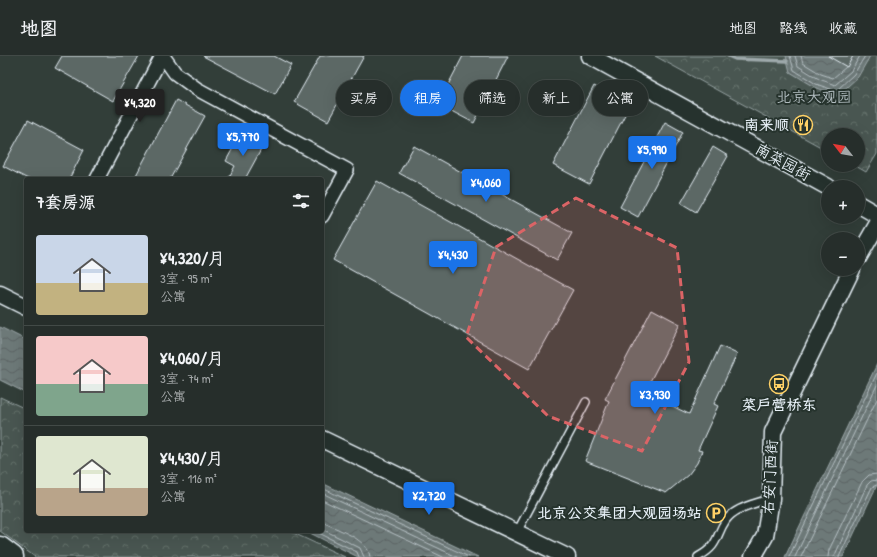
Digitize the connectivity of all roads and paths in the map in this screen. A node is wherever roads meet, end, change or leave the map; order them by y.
1 (162, 56) edge
2 (590, 56) edge
3 (97, 177) edge
4 (821, 183) edge
5 (865, 209) edge
6 (324, 212) edge
7 (877, 217) edge
8 (865, 232) edge
9 (865, 243) edge
10 (841, 276) edge
11 (849, 276) edge
12 (0, 286) edge
13 (0, 294) edge
14 (24, 297) edge
15 (24, 306) edge
16 (586, 402) dead end
17 (324, 440) edge
18 (324, 451) edge
19 (765, 500) junction
20 (515, 536) junction
21 (0, 548) edge
22 (12, 557) edge
23 (549, 557) edge
24 (567, 557) edge
25 (698, 557) edge
26 (746, 557) edge
27 (754, 557) edge

1 - 3 street
1 - 6 street
2 - 4 street, 南菜园街
5 - 7 street
7 - 8 street
7 - 9 street
10 - 19 street, 右安门西街
11 - 27 street, 右安门西街
12 - 14 street
13 - 15 street
16 - 20 lane
17 - 20 street
18 - 20 street
19 - 25 lane
19 - 26 street, 右安门西街
20 - 23 street
20 - 24 street
21 - 22 highway

